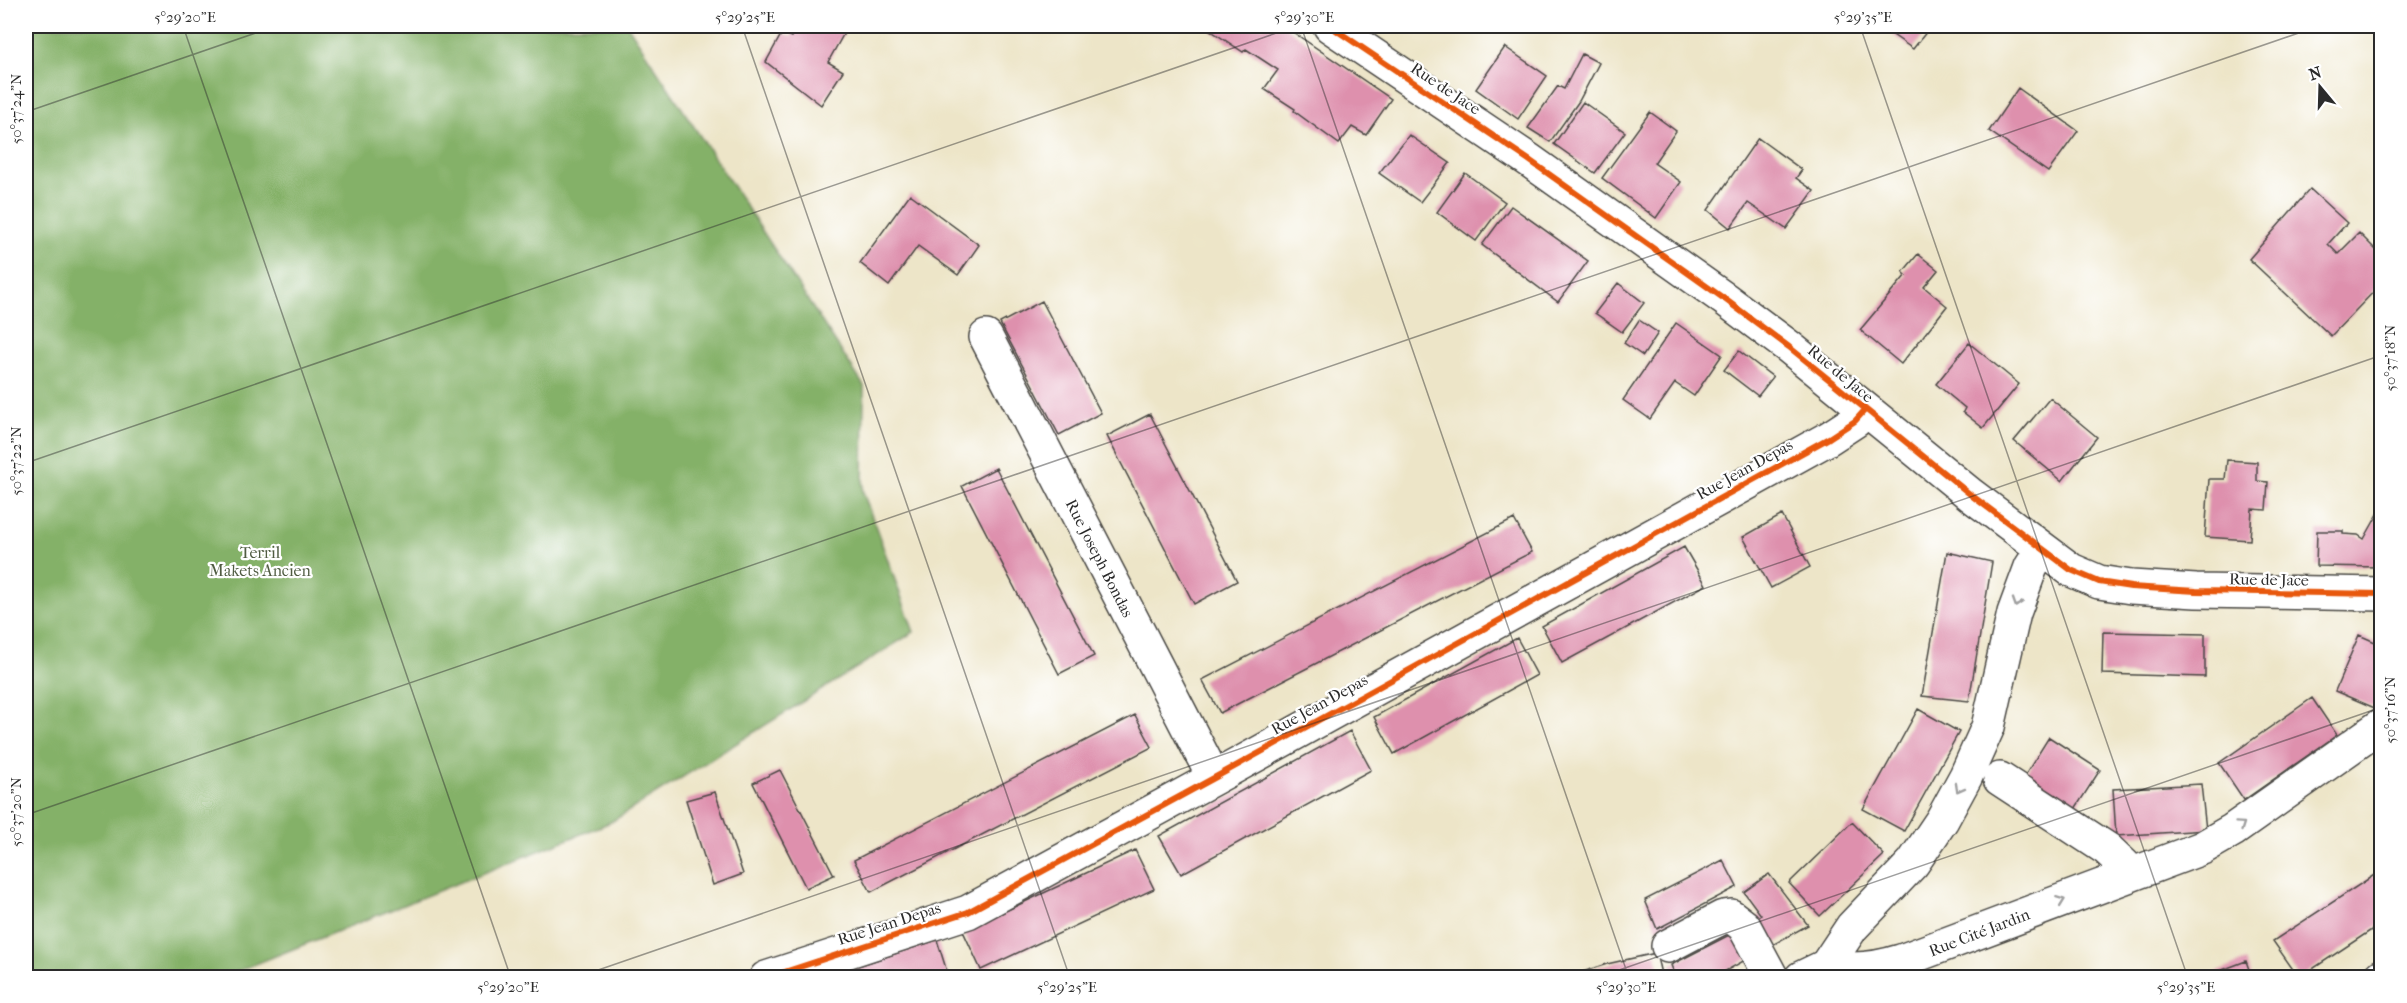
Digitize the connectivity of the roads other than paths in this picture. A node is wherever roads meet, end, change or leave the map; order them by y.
1 (1330, 26) edge
2 (986, 337) dead end
3 (1864, 411) junction
4 (2042, 550) junction
5 (2382, 594) edge
6 (2382, 725) edge
7 (1214, 778) junction
8 (2000, 779) dead end
9 (2128, 875) junction
10 (1668, 946) dead end
11 (1814, 972) edge
12 (766, 978) edge
13 (1772, 978) edge

1 - 3 street, Rue de Jace
2 - 7 street, Rue Joseph Bondas
3 - 4 street, Rue de Jace
3 - 7 street, Rue Jean Depas
4 - 5 street, Rue de Jace
4 -> 11 street
9 -> 6 street, Rue Cité Jardin
7 - 12 street, Rue Jean Depas
8 - 9 street
11 -> 9 street, Rue Cité Jardin
10 - 13 street

